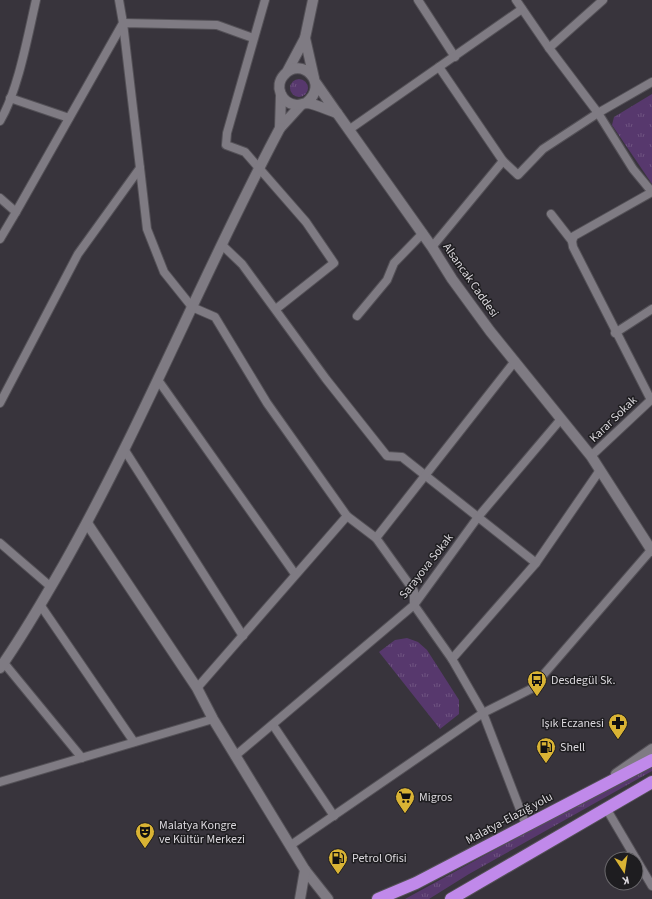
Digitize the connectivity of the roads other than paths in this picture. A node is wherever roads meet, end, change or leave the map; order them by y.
1 (36, 0) edge
2 (119, 0) edge
3 (265, 0) edge
4 (313, 0) edge
5 (418, 0) edge
6 (516, 0) edge
7 (603, 0) edge
8 (522, 9) junction
9 (123, 23) junction
10 (253, 38) junction
11 (305, 38) junction
12 (549, 48) junction
13 (455, 57) junction
14 (439, 67) junction
15 (288, 70) junction
16 (315, 80) junction
17 (652, 82) edge
18 (281, 96) junction
19 (10, 98) junction
20 (304, 104) junction
21 (337, 113) junction
22 (598, 113) junction
23 (70, 118) junction
24 (0, 121) edge
25 (280, 128) junction
26 (350, 129) junction
27 (503, 161) junction
28 (140, 168) junction
29 (258, 169) junction
30 (652, 192) edge
31 (0, 198) edge
32 (16, 212) junction
33 (551, 214) dead end
34 (423, 234) junction
35 (0, 239) edge
36 (572, 241) junction
37 (222, 244) junction
38 (432, 247) junction
39 (192, 307) junction
40 (276, 309) junction
41 (652, 309) edge
42 (357, 316) dead end
43 (615, 333) junction
44 (515, 361) junction
45 (158, 380) junction
46 (651, 399) edge
47 (0, 403) edge
48 (561, 419) junction
49 (124, 449) junction
50 (591, 456) junction
51 (600, 470) junction
52 (424, 476) junction
53 (347, 516) junction
54 (478, 517) junction
55 (87, 523) junction
56 (376, 538) junction
57 (0, 543) edge
58 (652, 550) edge
59 (536, 563) junction
60 (295, 574) junction
61 (51, 587) junction
62 (414, 604) junction
63 (41, 606) junction
64 (243, 636) junction
65 (452, 659) junction
66 (2, 665) edge
67 (197, 688) junction
68 (483, 713) junction
69 (214, 719) junction
70 (273, 725) junction
71 (134, 742) junction
72 (652, 749) edge
73 (236, 756) junction
74 (82, 758) junction
75 (652, 760) edge
76 (0, 782) edge
77 (652, 782) edge
78 (652, 788) edge
79 (592, 791) junction
80 (619, 800) junction
81 (606, 808) junction
82 (334, 816) junction
83 (526, 825) junction
84 (291, 845) junction
85 (631, 851) edge
86 (305, 870) junction
87 (644, 872) edge
88 (416, 883) junction
89 (652, 886) edge
90 (300, 899) edge
91 (328, 899) edge
92 (378, 899) edge
93 (390, 899) edge
94 (451, 899) edge

1 - 19 street
2 - 9 street
3 - 10 street
4 - 11 street
5 - 13 street
6 - 8 street
7 - 12 street
8 - 12 street
8 - 13 street
9 - 10 street
9 - 23 street
9 - 28 street
10 - 29 street
11 - 15 street
11 - 16 street
12 - 22 street
13 - 14 street
14 - 26 street
14 - 27 street
15 - 16 street
15 - 18 street
16 - 20 street
16 - 21 street, Alsancak Caddesi
17 - 22 street
18 - 20 street
18 - 25 street
19 - 23 street
19 - 24 street
20 - 21 street
20 - 25 street
21 - 26 street, Alsancak Caddesi
22 - 27 street
22 - 30 street
23 - 32 street
25 - 29 street
26 - 34 street, Alsancak Caddesi
27 - 38 street
28 - 39 street
28 - 47 street
29 - 37 street
29 - 40 street
30 - 36 street
31 - 32 street
32 - 35 street
33 - 36 street
34 - 38 street, Alsancak Caddesi
34 - 42 street
36 - 43 street
37 - 39 street
37 - 40 street
38 - 44 street, Alsancak Caddesi
39 - 45 street
39 - 53 street
40 - 52 street
41 - 43 street
43 - 46 street
44 - 48 street, Alsancak Caddesi
44 - 52 street
45 - 49 street
45 - 60 street
46 - 50 street, Karar Sokak
48 - 50 street, Alsancak Caddesi
48 - 54 street, Sarayova Sokak
49 - 55 street
49 - 64 street
50 - 51 street, Alsancak Caddesi
51 - 58 street, Alsancak Caddesi
51 - 59 street
52 - 54 street
52 - 56 street
53 - 56 street
53 - 60 street
54 - 59 street
54 - 62 street, Sarayova Sokak
55 - 61 street
55 - 67 street
56 - 62 street
57 - 61 street
58 - 68 street
59 - 65 street
60 - 64 street
61 - 63 street
62 - 65 street
62 - 70 street, Sarayova Sokak
63 - 66 street
63 - 71 street
64 - 67 street
65 - 68 street
66 - 74 street
67 - 69 street
68 - 82 street
68 - 83 street
69 - 71 street
69 - 73 street
70 - 73 street, Sarayova Sokak
70 - 82 street
71 - 74 street
72 - 79 street
73 - 84 street
74 - 76 street
75 - 79 highway, Malatya-Elazığ yolu
77 - 80 highway
78 - 80 street
79 - 83 highway, Malatya-Elazığ yolu
80 - 81 highway
81 - 85 street
81 - 94 highway
82 - 84 street
83 - 88 highway, Malatya-Elazığ yolu
84 - 86 street
86 - 90 street
86 - 91 street
87 - 89 street
88 - 92 highway, Malatya-Elazığ yolu
88 - 93 highway

